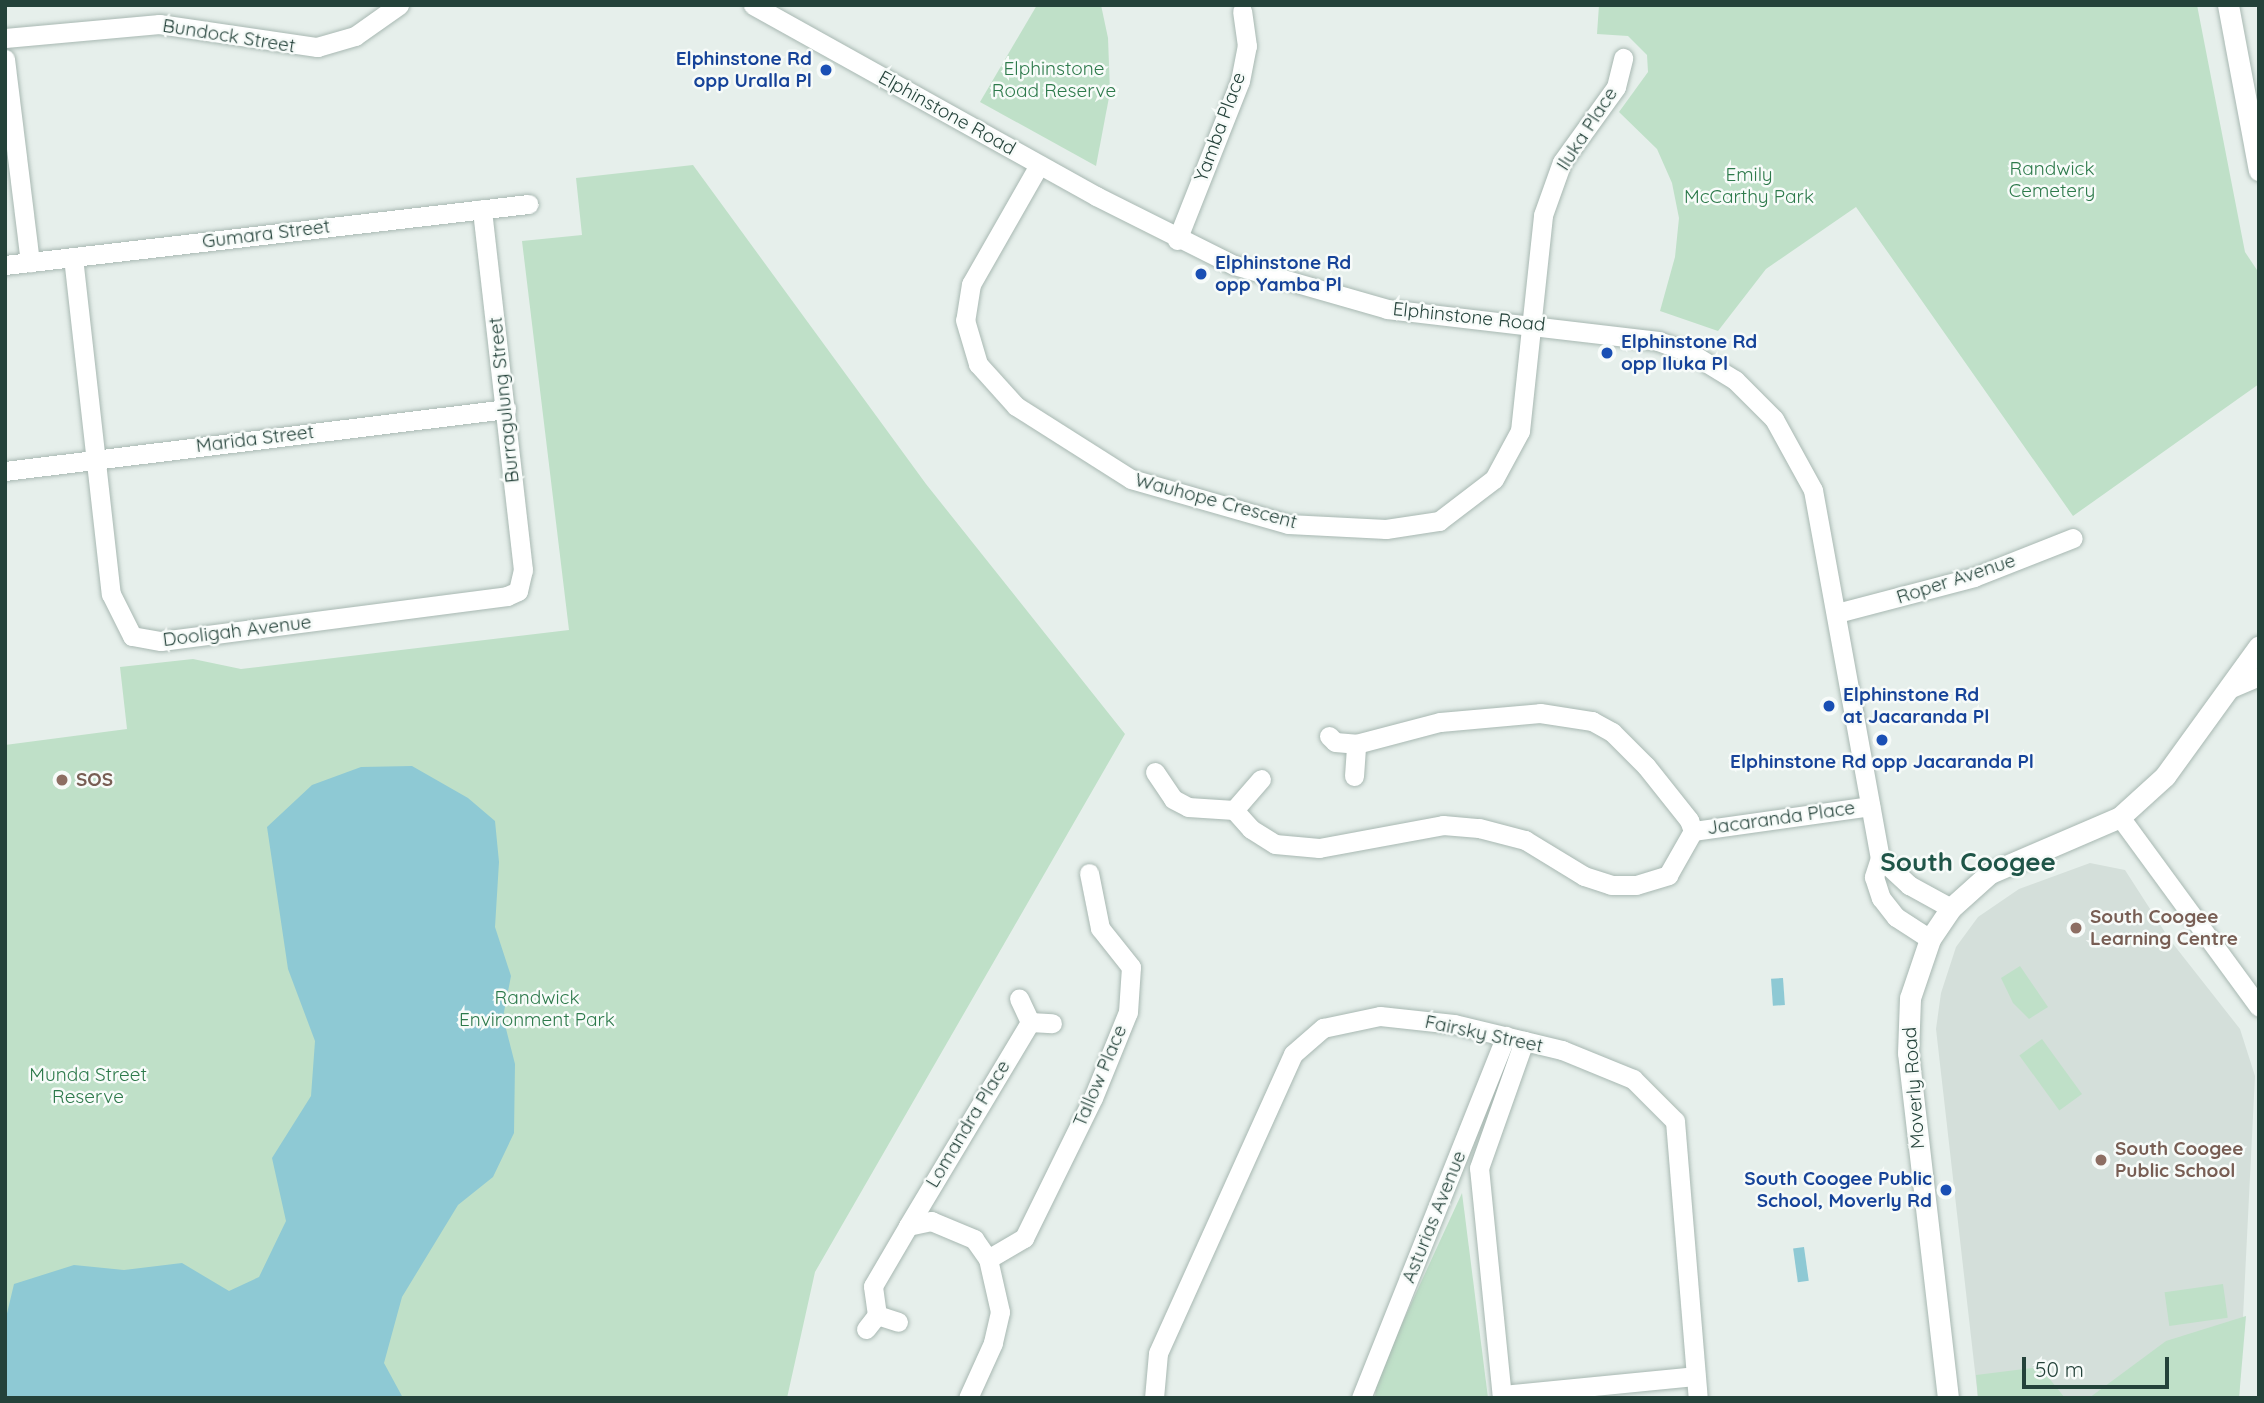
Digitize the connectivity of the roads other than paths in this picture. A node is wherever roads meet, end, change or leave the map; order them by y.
1 (399, 5) edge
2 (753, 5) edge
3 (794, 5) edge
4 (2228, 5) edge
5 (1242, 11) dead end
6 (784, 23) junction
7 (5, 38) edge
8 (1622, 58) dead end
9 (5, 59) edge
10 (1039, 164) junction
11 (2259, 170) edge
12 (528, 204) dead end
13 (482, 209) junction
14 (1177, 240) junction
15 (5, 257) edge
16 (73, 257) junction
17 (30, 261) junction
18 (6, 265) edge
19 (1534, 324) junction
20 (506, 409) junction
21 (96, 458) junction
22 (5, 471) edge
23 (2073, 538) dead end
24 (518, 591) joint
25 (1837, 613) junction
26 (2259, 646) edge
27 (2259, 676) edge
28 (2231, 688) junction
29 (1329, 736) dead end
30 (1356, 744) junction
31 (1155, 772) dead end
32 (1354, 776) dead end
33 (1261, 779) dead end
34 (1870, 806) junction
35 (1234, 810) junction
36 (2120, 817) junction
37 (1693, 831) junction
38 (1880, 858) junction
39 (1089, 873) dead end
40 (1951, 908) junction
41 (1930, 939) junction
42 (1019, 998) dead end
43 (2259, 1007) edge
44 (1030, 1022) junction
45 (1052, 1023) dead end
46 (1515, 1039) junction
47 (908, 1226) junction
48 (988, 1259) junction
49 (898, 1322) dead end
50 (1695, 1376) junction
51 (1502, 1396) edge
52 (968, 1398) edge
53 (1154, 1398) edge
54 (1361, 1398) edge
55 (1698, 1398) edge
56 (1948, 1398) edge

1 - 7 street, Bundock Street
2 - 6 street, Elphinstone Road
3 - 6 street
4 - 11 street
5 - 14 street, Yamba Place
6 - 10 street, Elphinstone Road
8 - 19 street, Iluka Place
9 - 17 street
10 - 14 street, Elphinstone Road
10 - 19 street, Wauhope Crescent
12 - 13 street, Gumara Street
13 - 16 street, Gumara Street
13 - 20 street, Burragulung Street
14 - 19 street, Elphinstone Road
15 - 18 street
16 - 17 street, Gumara Street
16 - 21 street, Dooligah Avenue
17 - 18 street, Gumara Street
19 - 25 street, Elphinstone Road
20 - 21 street, Marida Street
20 - 24 street, Burragulung Street
21 - 22 street, Marida Street
21 - 24 street, Dooligah Avenue
23 - 25 street, Roper Avenue
25 - 34 street, Elphinstone Road
26 - 28 street, Moverly Road
27 - 28 street
28 - 36 street, Moverly Road
29 - 30 street
30 - 32 street
30 - 37 street, Jacaranda Place
31 - 35 street
33 - 35 street
34 - 37 street, Jacaranda Place
34 - 38 street, Elphinstone Road
35 - 37 street, Jacaranda Place
36 - 40 street, Moverly Road
36 - 43 street
38 - 40 street
38 - 41 street, Elphinstone Road
39 - 48 street, Tallow Place
40 - 41 street, Moverly Road
41 - 56 street, Moverly Road
42 - 44 street
44 - 45 street
44 - 47 street, Lomandra Place
46 - 50 street, Fairsky Street
46 - 51 street, Asturias Avenue
46 - 53 street, Fairsky Street
46 - 54 street, Asturias Avenue
47 - 48 street
47 - 49 street, Lomandra Place
48 - 52 street
50 - 51 street
50 - 55 street, Fairsky Street

